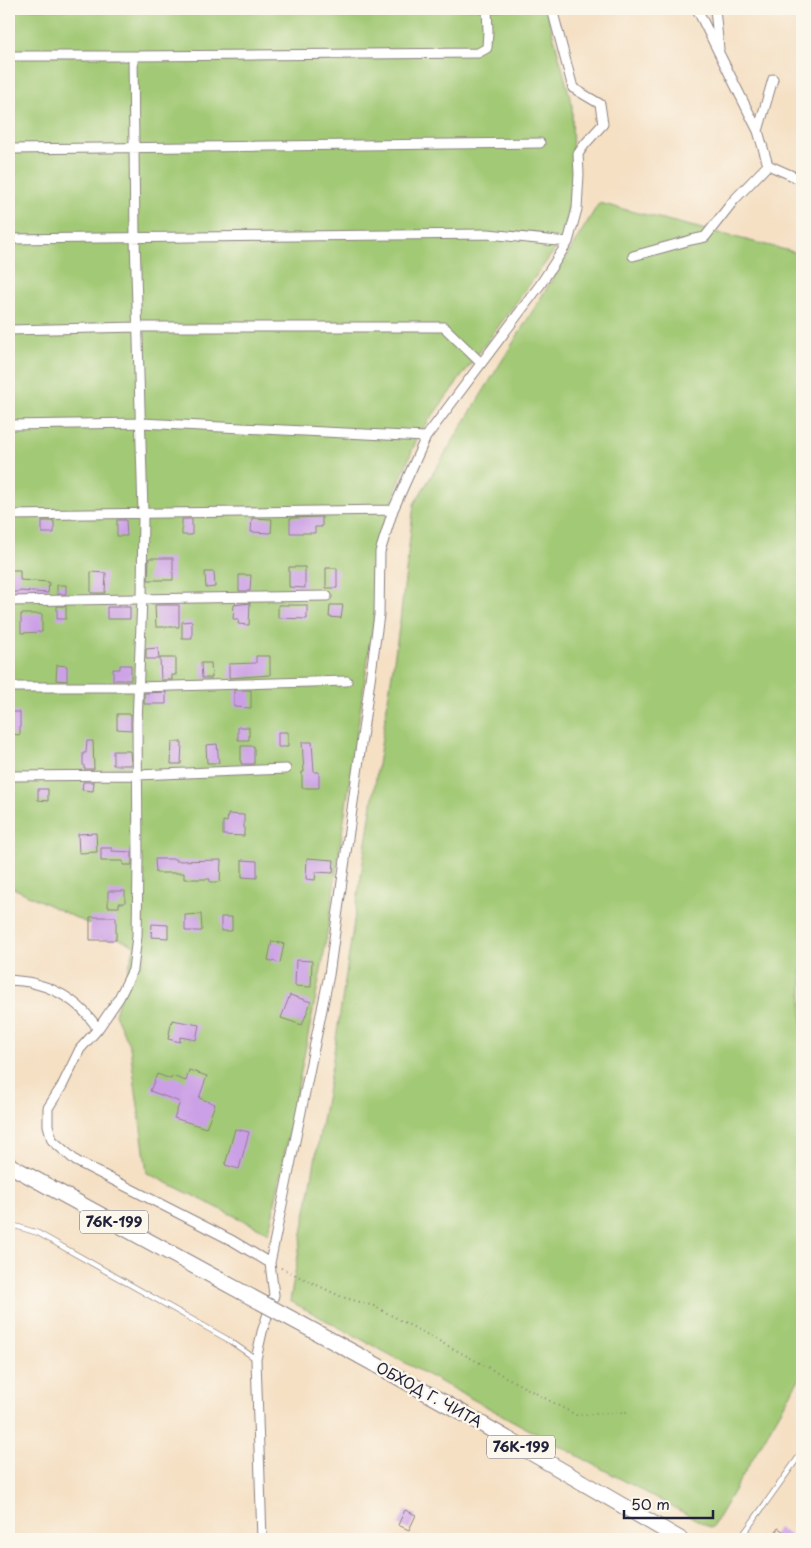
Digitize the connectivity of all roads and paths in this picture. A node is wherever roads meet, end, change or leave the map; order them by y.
1 (487, 9) edge
2 (552, 9) edge
3 (697, 9) edge
4 (715, 9) edge
5 (9, 56) edge
6 (133, 56) junction
7 (720, 57) junction
8 (773, 79) dead end
9 (758, 131) junction
10 (540, 143) dead end
11 (134, 148) junction
12 (9, 149) edge
13 (768, 165) junction
14 (802, 180) edge
15 (135, 237) junction
16 (9, 238) edge
17 (568, 242) junction
18 (634, 256) dead end
19 (138, 328) junction
20 (9, 330) edge
21 (481, 363) junction
22 (142, 423) junction
23 (9, 426) edge
24 (426, 437) junction
25 (393, 510) junction
26 (143, 512) junction
27 (9, 514) edge
28 (327, 596) dead end
29 (142, 598) junction
30 (9, 601) edge
31 (347, 681) dead end
32 (9, 687) edge
33 (138, 687) junction
34 (286, 768) dead end
35 (137, 775) junction
36 (9, 776) edge
37 (9, 980) edge
38 (98, 1030) junction
39 (9, 1165) edge
40 (9, 1224) edge
41 (270, 1263) junction
42 (256, 1359) junction
43 (628, 1412) dead end
44 (802, 1441) edge
45 (262, 1539) edge
46 (680, 1539) edge
47 (740, 1539) edge

1 - 6 street
2 - 17 street
3 - 7 street
4 - 7 street
5 - 6 street
6 - 11 street
7 - 9 street
8 - 9 street
9 - 13 street
10 - 11 street
11 - 12 street
11 - 15 street
13 - 14 street
13 - 18 street
15 - 16 street
15 - 17 street
15 - 19 street
17 - 21 street
19 - 20 street
19 - 21 street
19 - 22 street
21 - 24 street
22 - 23 street
22 - 24 street
22 - 26 street
24 - 25 street
25 - 26 street
25 - 41 street
26 - 27 street
26 - 29 street
28 - 29 street
29 - 30 street
29 - 33 street
31 - 33 street
32 - 33 street
33 - 35 street
34 - 35 street
35 - 36 street
35 - 38 street
37 - 38 street
38 - 41 street
39 - 46 highway, ОБХОД Г. ЧИТА / 76К-199, bridge
40 - 42 lane
41 - 42 street
41 - 43 path
42 - 45 street
44 - 47 lane

